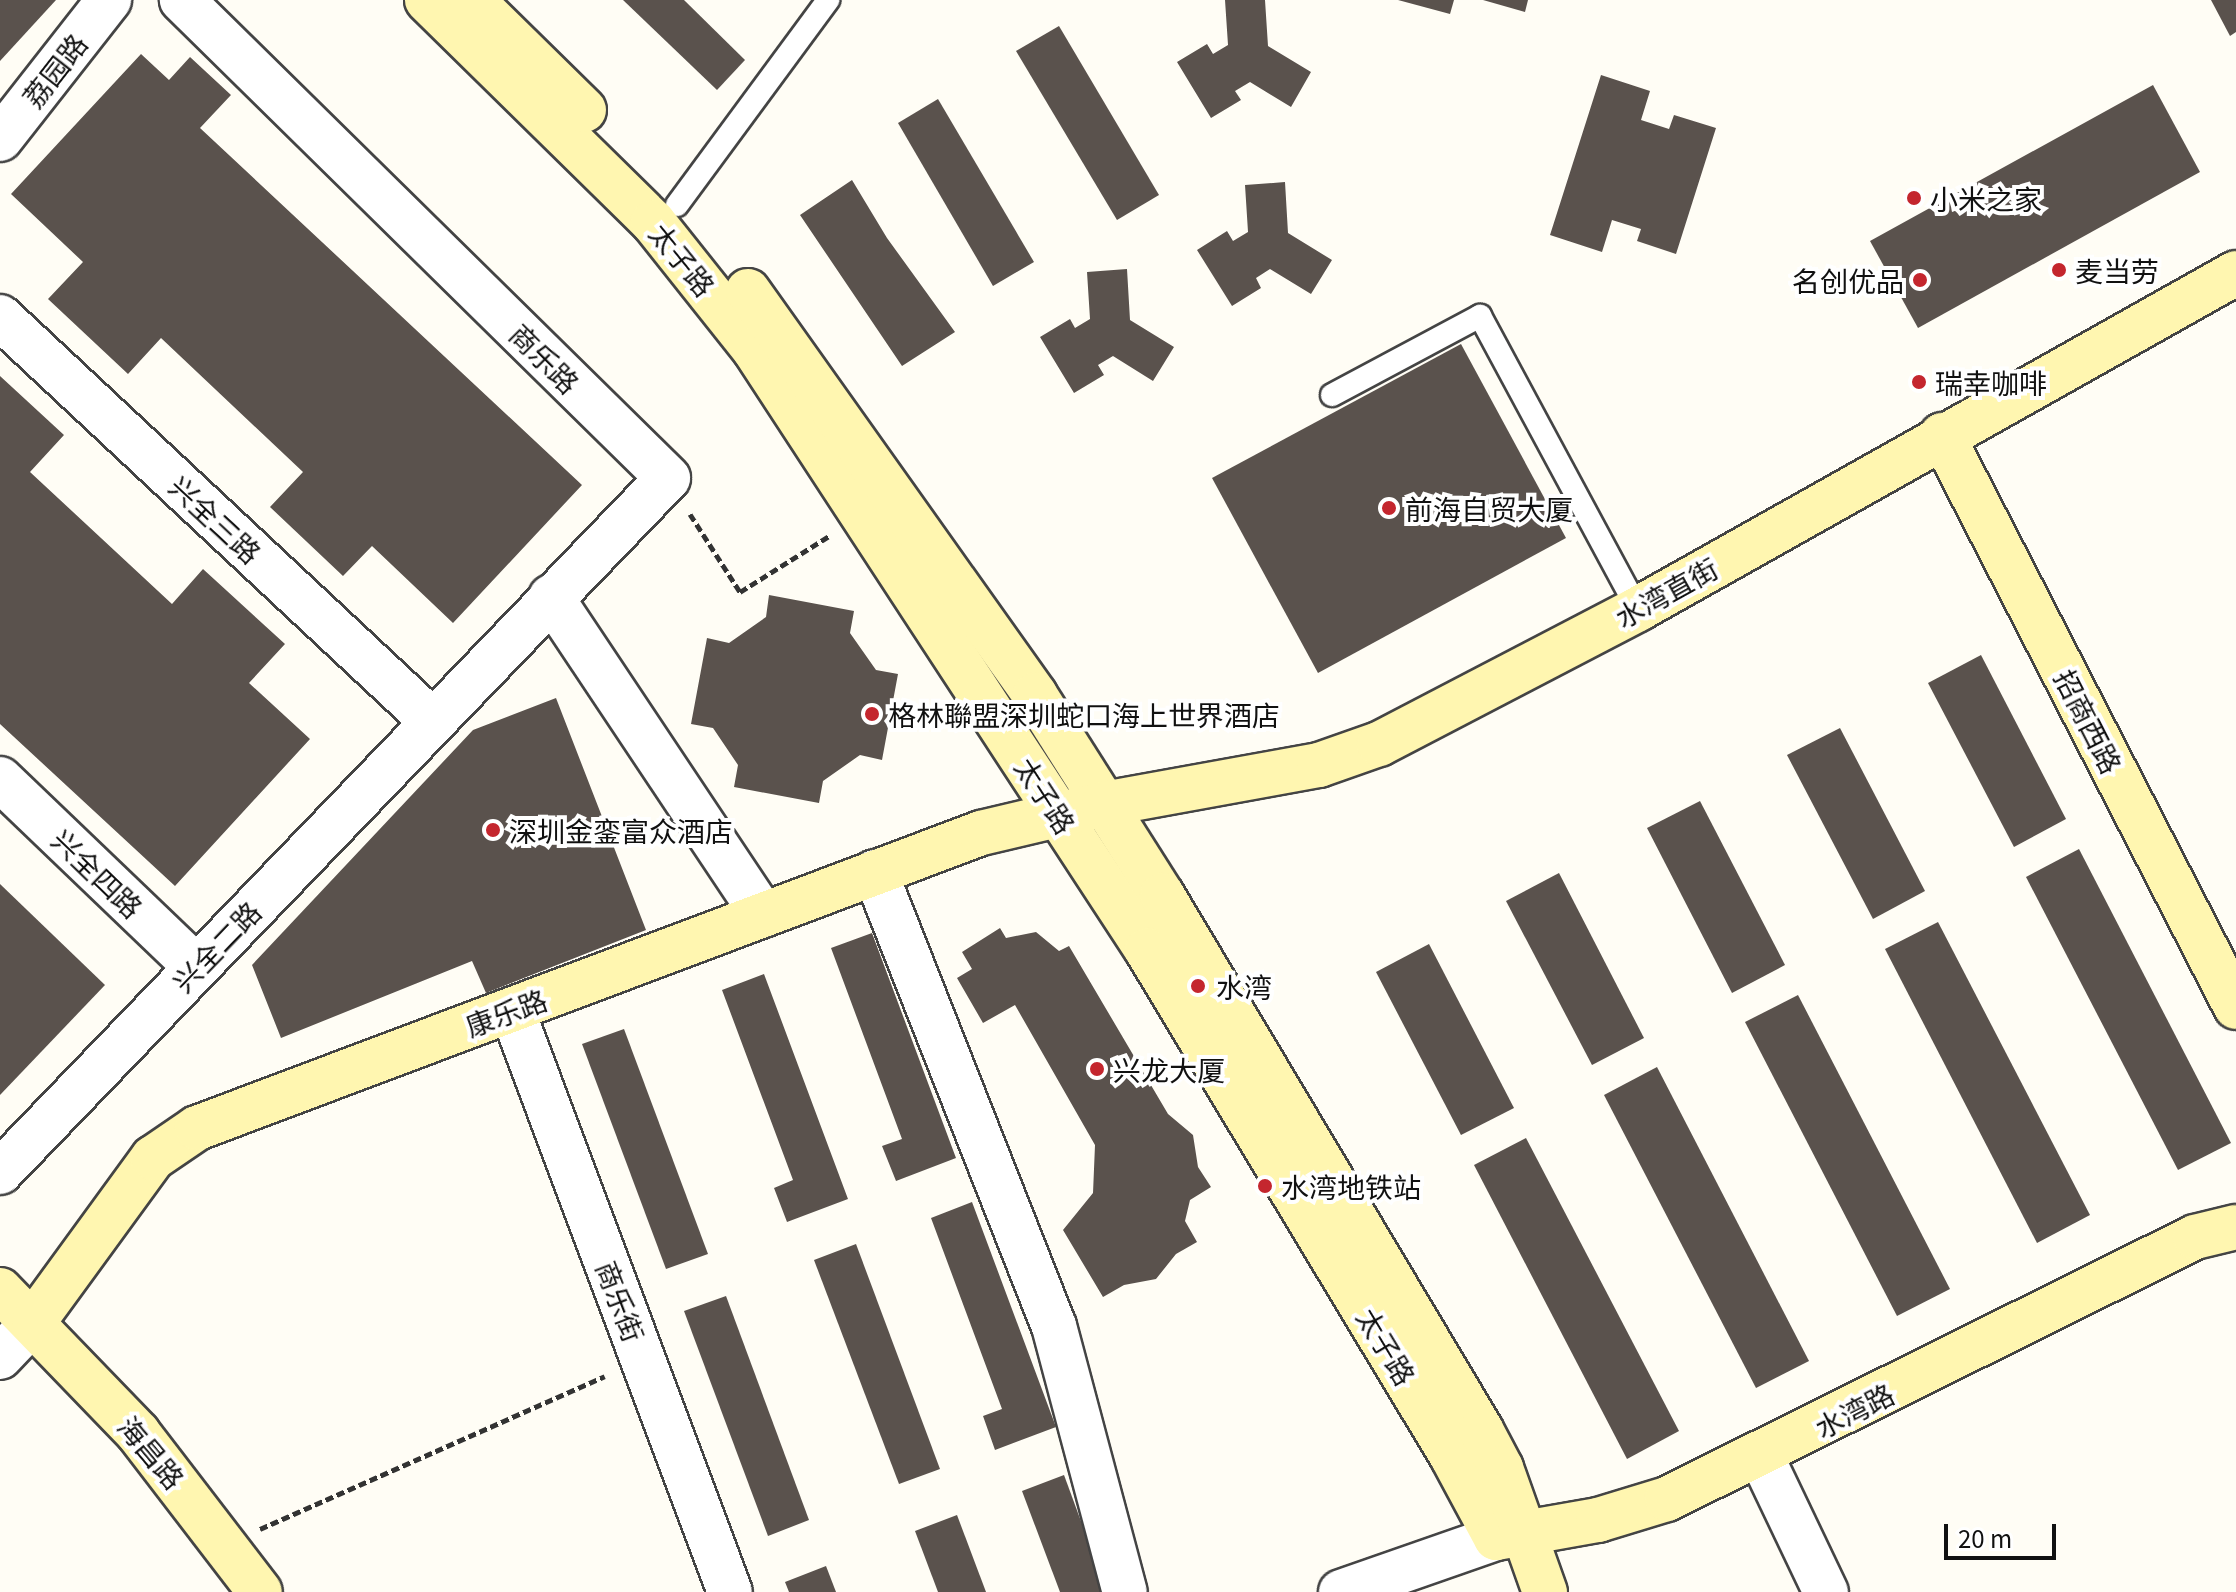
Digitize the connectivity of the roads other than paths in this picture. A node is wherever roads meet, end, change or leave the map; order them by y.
1 (109, 0) edge
2 (182, 0) edge
3 (427, 0) edge
4 (472, 0) edge
5 (828, 0) edge
6 (0, 139) edge
7 (677, 205) junction
8 (2236, 273) edge
9 (0, 317) edge
10 (1332, 395) dead end
11 (1942, 435) junction
12 (551, 597) junction
13 (1638, 609) junction
14 (432, 721) junction
15 (0, 779) edge
16 (1104, 804) junction
17 (1058, 814) junction
18 (875, 872) junction
19 (763, 915) junction
20 (196, 967) junction
21 (2236, 1007) edge
22 (512, 1010) junction
23 (0, 1172) edge
24 (2236, 1203) edge
25 (2216, 1232) edge
26 (0, 1290) edge
27 (34, 1321) junction
28 (0, 1357) edge
29 (1761, 1456) junction
30 (1510, 1536) junction
31 (260, 1592) edge
32 (730, 1592) edge
33 (1125, 1592) edge
34 (1341, 1592) edge
35 (1545, 1592) edge
36 (1826, 1592) edge

1 - 6 street, 荔园路
2 - 12 street, 商乐路
3 - 17 main road, 太子路
4 - 7 main road, 太子路
5 - 7 lane
7 - 16 main road, 太子路
8 - 11 main road, 水湾直街
9 - 14 street, 兴全三路
10 - 13 lane
11 - 13 main road, 水湾直街
11 - 21 main road, 招商西路
12 - 14 street
12 - 19 street
13 - 16 main road, 水湾直街
14 - 20 street, 兴全二路
15 - 20 street, 兴全四路
16 - 17 main road, 水湾直街
16 - 30 main road, 太子路
17 - 18 main road, 康乐路
17 - 30 main road, 太子路
18 - 19 main road, 康乐路
18 - 33 street
19 - 22 main road, 康乐路
20 - 23 street, 兴全二路
22 - 27 main road, 康乐路
22 - 32 street, 商乐街
24 - 25 main road, 水湾路
25 - 29 main road, 水湾路
26 - 27 main road, 海昌路
27 - 28 street
27 - 31 main road, 海昌路
29 - 30 main road, 水湾路
29 - 36 street
30 - 34 street
30 - 35 main road

